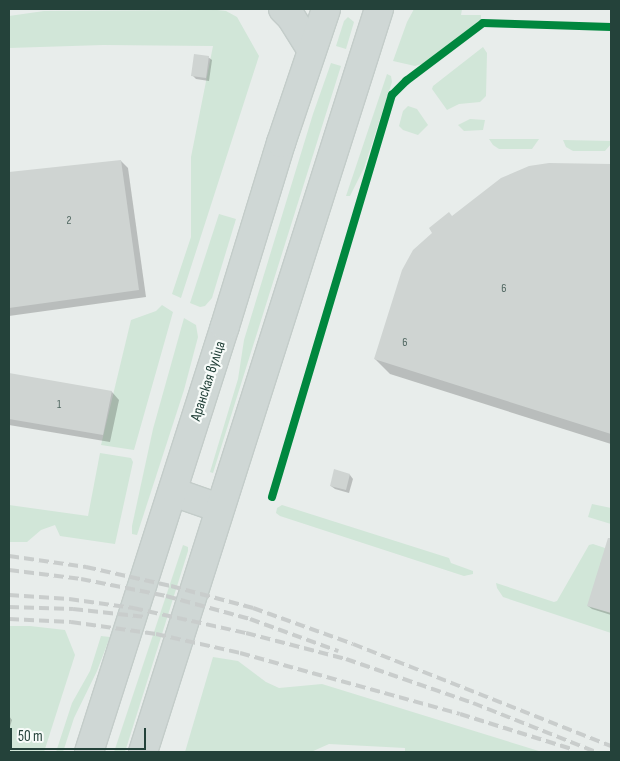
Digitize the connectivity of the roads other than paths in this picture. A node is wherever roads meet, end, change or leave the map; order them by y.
1 (283, 9) edge
2 (326, 9) edge
3 (379, 9) edge
4 (312, 50) junction
5 (173, 492) junction
6 (219, 508) junction
7 (89, 752) edge
8 (143, 752) edge

1 - 4 main road
2 - 4 main road, Аранская вуліца
3 - 6 main road
4 - 5 main road, Аранская вуліца
5 - 6 main road
5 - 7 main road, Аранская вуліца
6 - 8 main road

